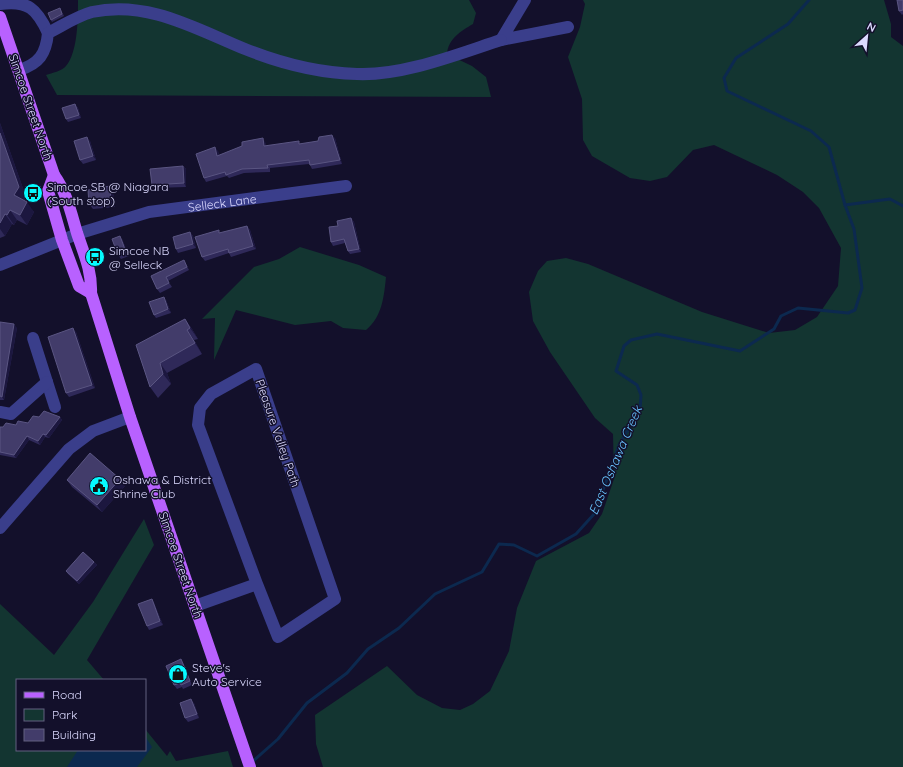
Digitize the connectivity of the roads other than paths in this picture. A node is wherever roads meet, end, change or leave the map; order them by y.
1 (525, 0) edge
2 (0, 4) edge
3 (0, 17) edge
4 (568, 28) dead end
5 (48, 33) junction
6 (501, 40) junction
7 (19, 70) junction
8 (54, 175) junction
9 (346, 186) dead end
10 (77, 234) junction
11 (62, 240) junction
12 (0, 265) edge
13 (91, 293) junction
14 (33, 338) dead end
15 (47, 382) junction
16 (54, 407) dead end
17 (0, 412) edge
18 (130, 417) junction
19 (0, 528) edge
20 (257, 584) junction
21 (195, 606) junction
22 (250, 767) edge

1 - 6 street
2 - 5 street
3 - 7 main road, Simcoe Street North
4 - 6 street
5 - 6 street
5 - 7 street
7 - 8 main road, Simcoe Street North
8 - 10 main road, Simcoe Street North
8 - 11 main road, Simcoe Street North
9 - 10 street, Selleck Lane
10 - 11 street, Selleck Lane
10 - 13 main road, Simcoe Street North
11 - 12 street, Selleck Lane
11 - 13 main road, Simcoe Street North
13 - 18 main road, Simcoe Street North
14 - 15 street
15 - 16 street
15 - 17 street
18 - 19 street
18 - 21 main road, Simcoe Street North
20 - 20 street, Pleasure Valley Path
20 - 21 street
21 - 22 main road, Simcoe Street North

